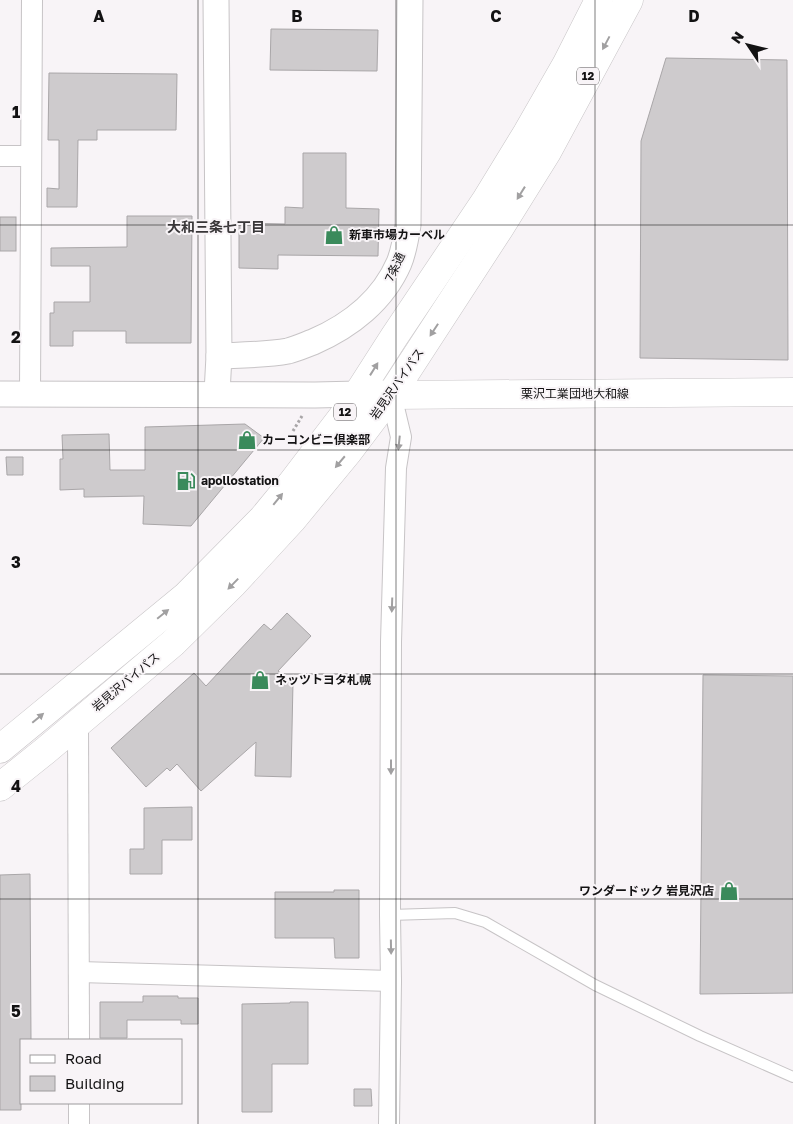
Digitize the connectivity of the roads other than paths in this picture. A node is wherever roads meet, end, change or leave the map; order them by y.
1 (32, 0) edge
2 (216, 0) edge
3 (410, 0) edge
4 (598, 0) edge
5 (629, 0) edge
6 (0, 156) edge
7 (31, 156) junction
8 (219, 356) junction
9 (793, 392) edge
10 (0, 394) edge
11 (30, 394) junction
12 (218, 394) junction
13 (358, 394) junction
14 (391, 395) junction
15 (78, 723) junction
16 (0, 749) edge
17 (0, 787) edge
18 (390, 915) junction
19 (79, 972) junction
20 (392, 981) junction
21 (79, 1039) edge
22 (793, 1077) edge
23 (79, 1104) edge
24 (79, 1124) edge
25 (389, 1124) edge

1 - 7 street
2 - 8 street
3 - 8 street, 7条通
13 -> 4 main road, 12
5 -> 14 main road, 岩見沢バイパス / 12
6 - 7 street
7 - 11 street
8 - 12 street
9 - 14 main road, 栗沢工業団地大和線
10 - 11 street
11 - 12 street
12 - 13 street
13 - 14 main road, 栗沢工業団地大和線
16 -> 13 main road, 12
14 -> 15 main road, 岩見沢バイパス / 12
14 -> 18 street
15 - 17 main road, 岩見沢バイパス / 12
15 - 19 street
18 -> 20 street
18 - 22 lane
19 - 20 street
19 - 21 street
20 - 25 street
23 - 24 street

